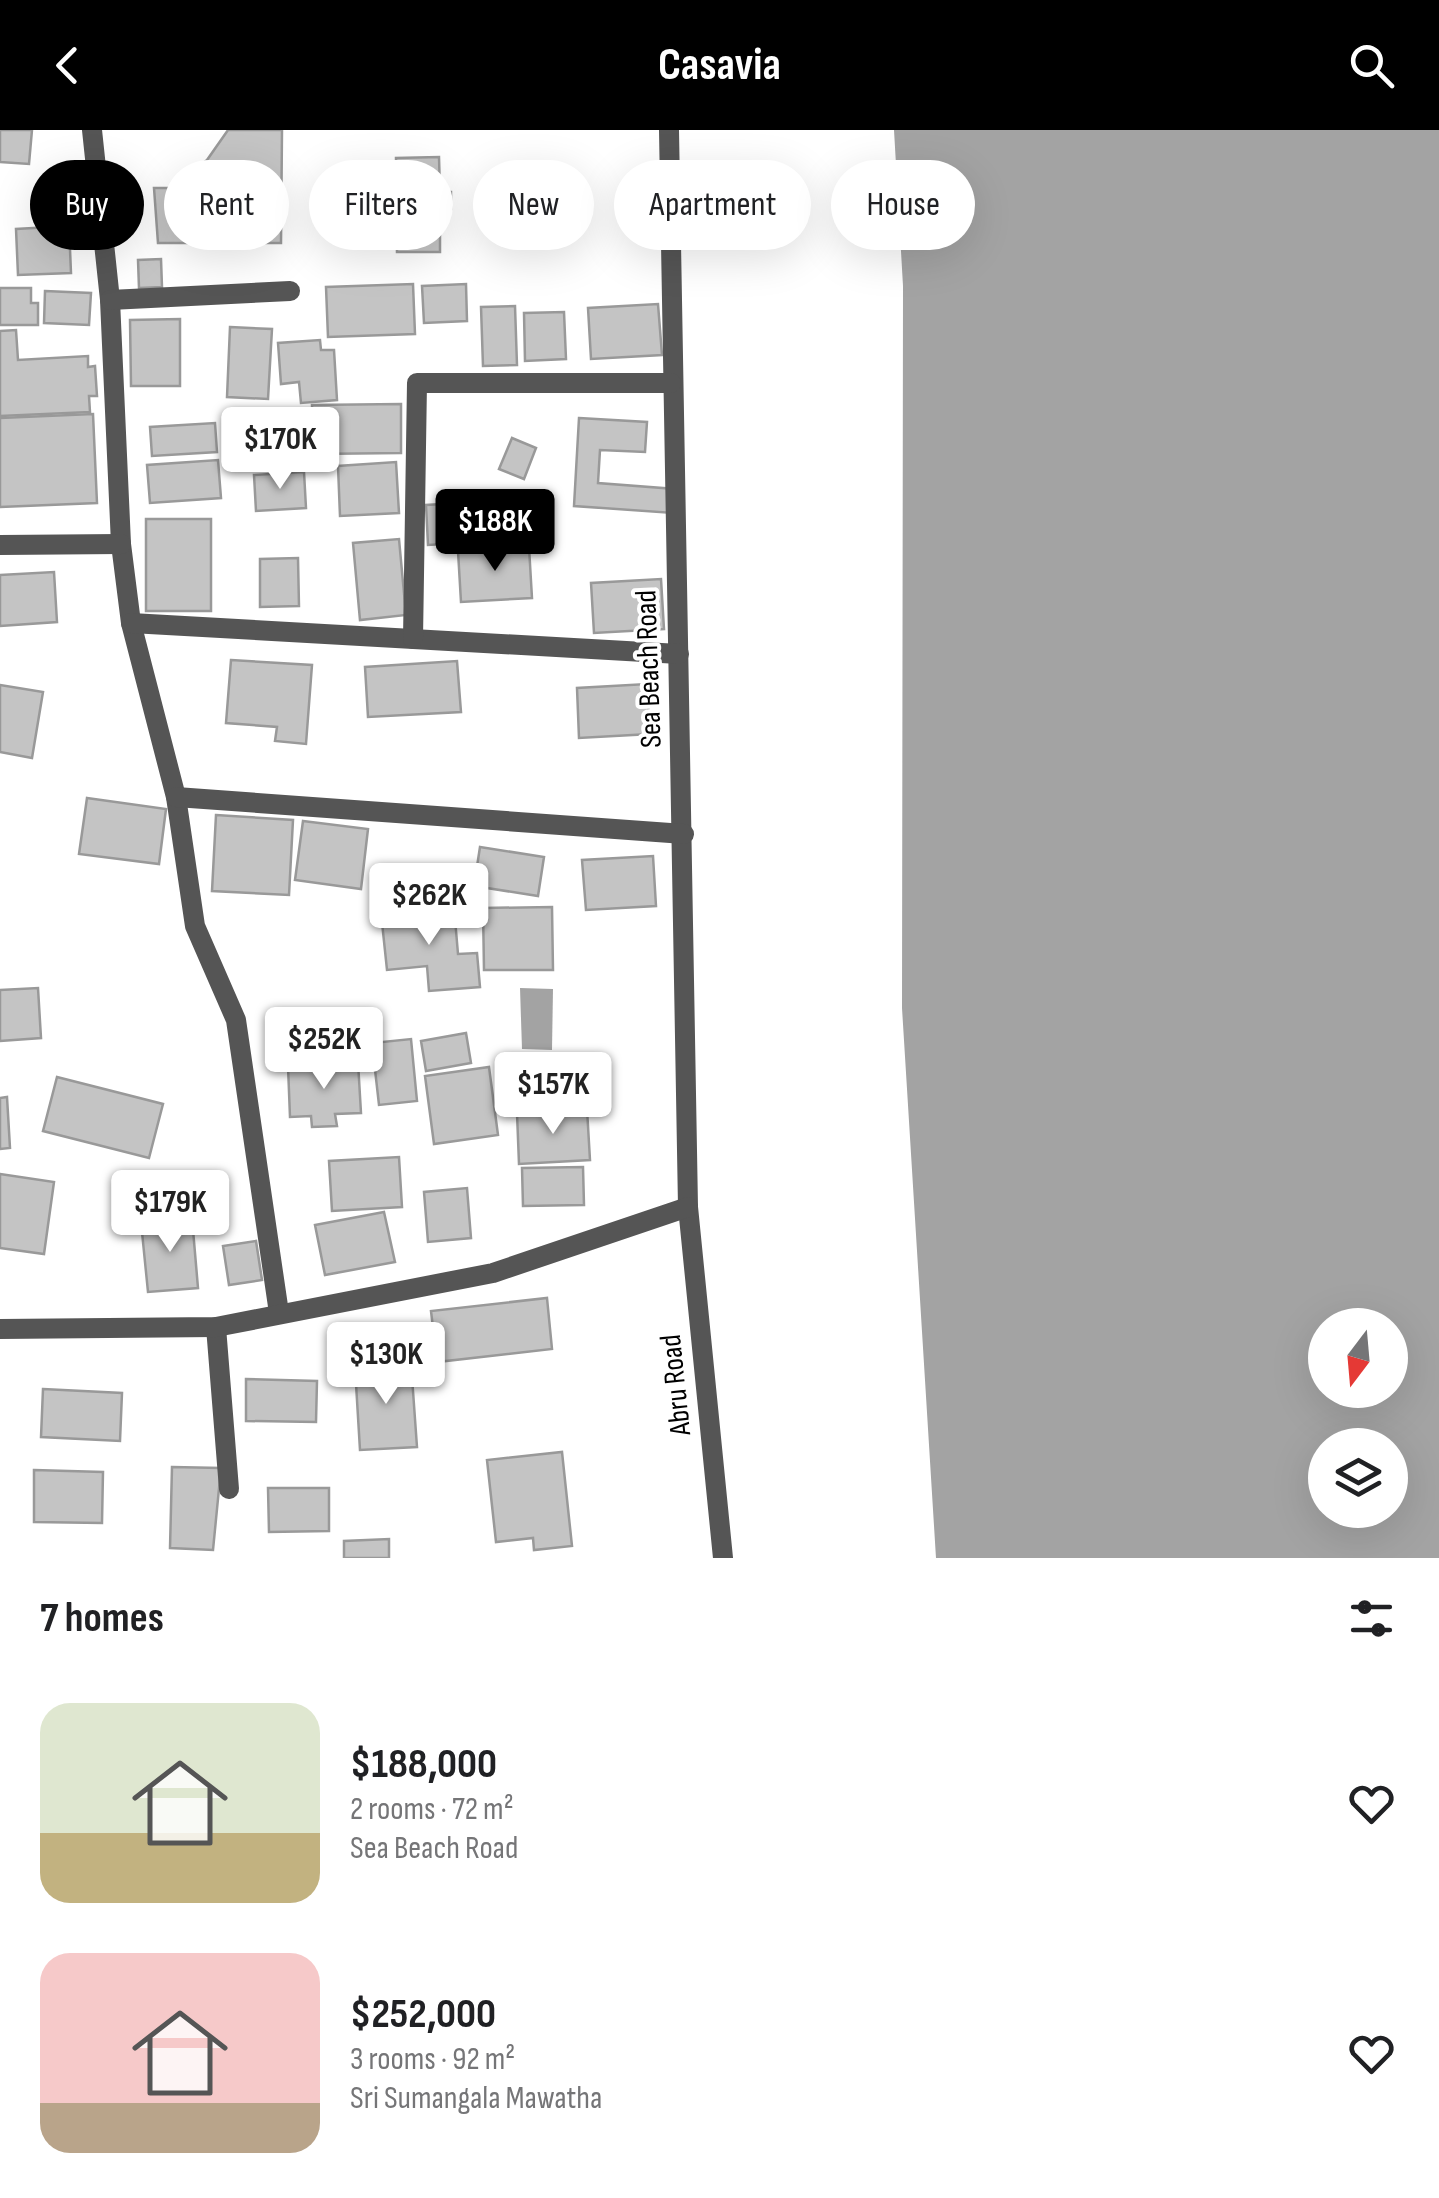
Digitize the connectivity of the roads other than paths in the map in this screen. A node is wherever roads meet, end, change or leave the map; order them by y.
1 (92, 130) edge
2 (669, 130) edge
3 (290, 291) dead end
4 (110, 300) junction
5 (671, 383) junction
6 (122, 544) junction
7 (0, 545) edge
8 (132, 623) junction
9 (414, 640) junction
10 (679, 654) junction
11 (176, 797) junction
12 (684, 834) junction
13 (688, 1207) junction
14 (280, 1313) junction
15 (0, 1328) edge
16 (216, 1328) junction
17 (228, 1488) dead end
18 (723, 1558) edge

1 - 4 street
2 - 5 street, Sea Beach Road
3 - 4 street
4 - 6 street
5 - 9 street
5 - 10 street, Sea Beach Road
6 - 7 street
6 - 8 street
8 - 9 street
8 - 11 street
9 - 10 street
10 - 12 street, Sea Beach Road
11 - 12 street
11 - 14 street
12 - 13 street, Sea Beach Road
13 - 14 street
13 - 18 street, Abru Road
14 - 16 street
15 - 16 street
16 - 17 street

